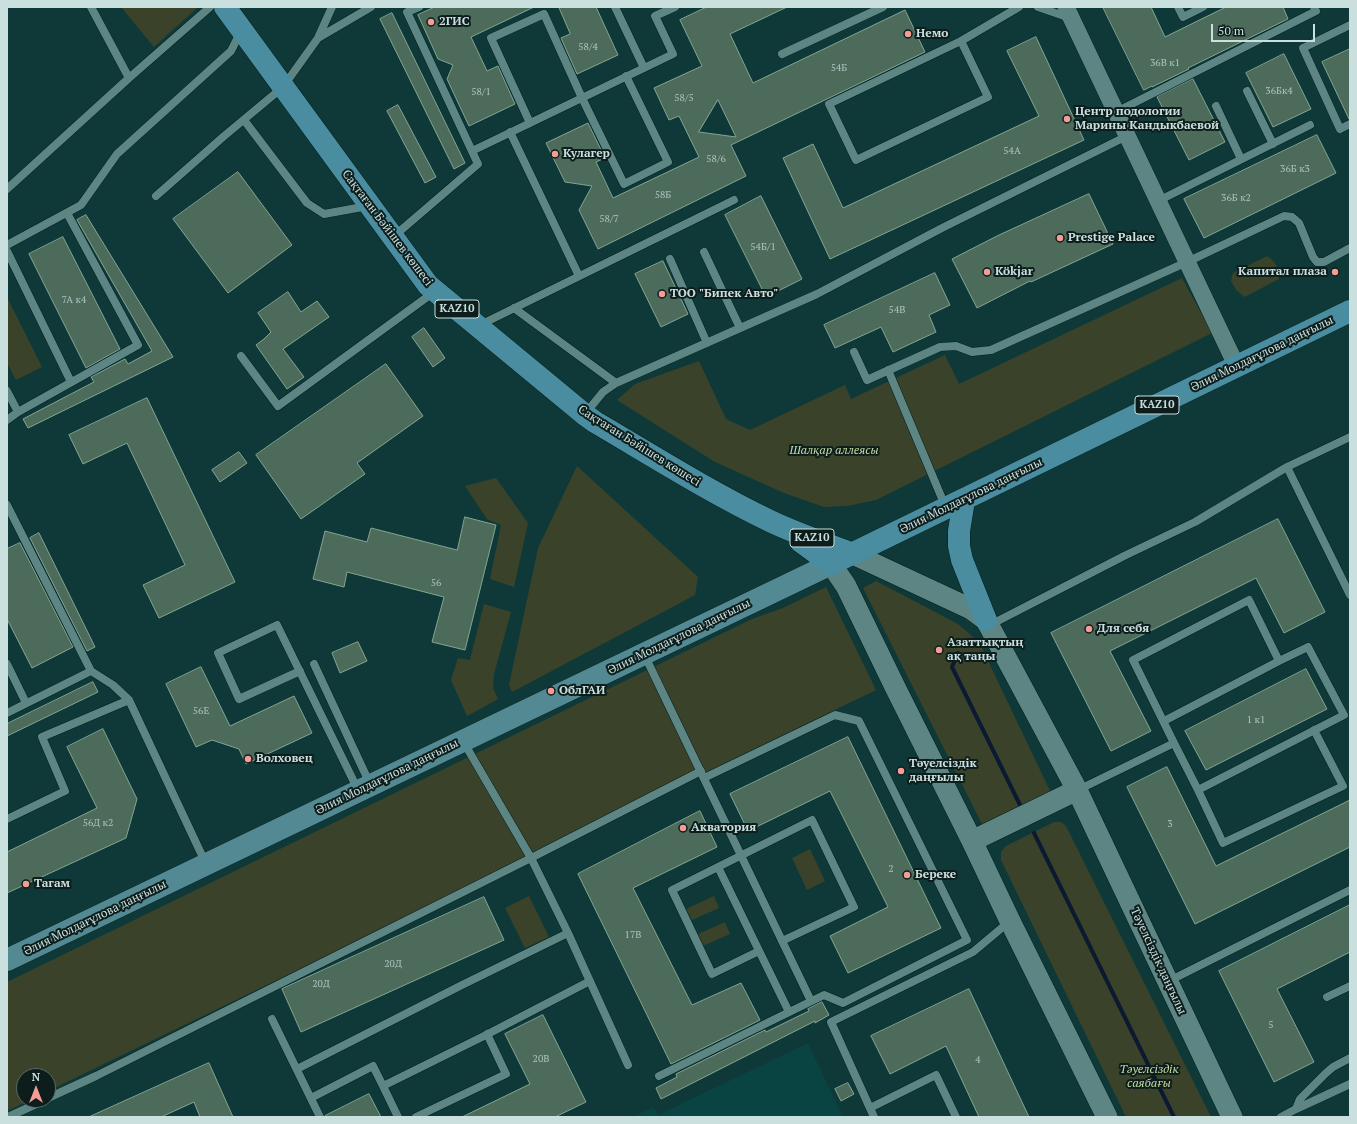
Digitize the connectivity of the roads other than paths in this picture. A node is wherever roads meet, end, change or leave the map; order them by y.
1 (91, 7) edge
2 (210, 7) edge
3 (332, 7) edge
4 (371, 7) edge
5 (419, 7) edge
6 (615, 7) edge
7 (675, 7) edge
8 (883, 7) edge
9 (1019, 7) edge
10 (1038, 7) edge
11 (1178, 7) edge
12 (1203, 7) edge
13 (1314, 7) edge
14 (1068, 13) edge
15 (234, 17) edge
16 (1350, 26) edge
17 (318, 38) junction
18 (961, 41) junction
19 (782, 54) dead end
20 (644, 68) junction
21 (626, 76) junction
22 (129, 78) junction
23 (283, 87) junction
24 (1247, 91) dead end
25 (582, 98) junction
26 (1216, 106) dead end
27 (1116, 112) junction
28 (244, 120) junction
29 (530, 123) junction
30 (1350, 124) edge
31 (1310, 125) dead end
32 (510, 132) junction
33 (1127, 136) junction
34 (1273, 144) junction
35 (472, 151) junction
36 (1241, 159) junction
37 (7, 189) edge
38 (156, 196) dead end
39 (734, 200) dead end
40 (1158, 201) junction
41 (370, 206) junction
42 (67, 213) junction
43 (393, 237) junction
44 (7, 245) edge
45 (1350, 248) edge
46 (7, 251) edge
47 (704, 252) dead end
48 (670, 259) dead end
49 (1187, 262) junction
50 (579, 276) junction
51 (435, 291) junction
52 (514, 308) junction
53 (1350, 311) edge
54 (477, 326) junction
55 (740, 328) junction
56 (707, 343) junction
57 (854, 352) dead end
58 (242, 356) dead end
59 (1237, 366) junction
60 (888, 370) junction
61 (71, 382) junction
62 (616, 383) junction
63 (7, 390) edge
64 (18, 412) junction
65 (584, 414) junction
66 (7, 420) edge
67 (1350, 437) edge
68 (1287, 467) junction
69 (955, 504) junction
70 (7, 505) edge
71 (772, 522) junction
72 (852, 554) junction
73 (831, 564) junction
74 (1350, 595) edge
75 (988, 623) junction
76 (644, 654) junction
77 (1279, 661) junction
78 (7, 664) edge
79 (314, 664) dead end
80 (91, 670) junction
81 (300, 671) junction
82 (129, 700) junction
83 (26, 703) junction
84 (7, 713) edge
85 (1164, 721) junction
86 (1314, 730) junction
87 (463, 741) junction
88 (1174, 743) junction
89 (702, 775) junction
90 (364, 788) junction
91 (1077, 790) junction
92 (1198, 790) junction
93 (7, 819) edge
94 (972, 841) junction
95 (740, 855) junction
96 (531, 858) junction
97 (207, 865) junction
98 (718, 867) junction
99 (1350, 890) edge
100 (1010, 921) junction
101 (568, 933) junction
102 (967, 940) junction
103 (782, 941) junction
104 (759, 952) junction
105 (973, 952) junction
106 (7, 960) edge
107 (590, 981) junction
108 (1168, 982) junction
109 (1350, 986) edge
110 (1327, 997) dead end
111 (811, 1001) junction
112 (789, 1012) junction
113 (272, 1019) dead end
114 (487, 1034) junction
115 (1350, 1058) edge
116 (628, 1065) dead end
117 (297, 1069) junction
118 (659, 1076) dead end
119 (1350, 1084) edge
120 (383, 1086) junction
121 (56, 1094) edge
122 (311, 1098) junction
123 (27, 1108) edge
124 (870, 1108) junction
125 (1296, 1108) junction
126 (8, 1117) edge
127 (320, 1117) edge
128 (398, 1117) edge
129 (416, 1117) edge
130 (874, 1117) edge
131 (956, 1117) edge
132 (1108, 1117) edge
133 (1232, 1117) edge
134 (1281, 1117) edge

1 - 22 lane
2 - 22 lane
3 - 17 lane
4 - 17 lane
5 - 35 lane
6 - 20 lane
7 - 20 lane
8 - 19 lane
9 - 18 lane
10 - 14 lane
11 - 12 lane
13 - 27 lane
14 - 27 street
15 - 23 main road, Сақтаған Бәйішев көшесі / KAZ10
15 - 42 lane
16 - 30 lane
17 - 23 lane
18 - 18 lane
20 - 21 lane
21 - 25 lane
21 - 25 lane
22 - 37 lane
23 - 28 lane
23 - 41 main road, Сақтаған Бәйішев көшесі / KAZ10
24 - 34 lane
25 - 29 lane
25 - 29 lane
26 - 36 lane
27 - 33 street
28 - 38 lane
28 - 41 lane
29 - 32 lane
31 - 34 lane
32 - 35 lane
32 - 50 lane
33 - 40 street
33 - 55 lane
34 - 36 lane
35 - 43 lane
36 - 40 lane
39 - 50 lane
40 - 49 street
41 - 43 main road, Сақтаған Бәйішев көшесі / KAZ10
42 - 44 lane
42 - 61 lane
43 - 51 main road, Сақтаған Бәйішев көшесі / KAZ10
45 - 49 lane
46 - 61 lane
47 - 55 lane
48 - 56 lane
49 - 59 street
49 - 60 lane
50 - 52 lane
51 - 54 main road, Сақтаған Бәйішев көшесі / KAZ10
51 - 58 lane
52 - 54 lane
52 - 62 lane
53 - 59 main road, Әлия Молдағұлова даңғылы / KAZ10
54 - 65 main road, Сақтаған Бәйішев көшесі / KAZ10
55 - 56 lane
56 - 62 lane
57 - 60 lane
59 - 69 main road, Әлия Молдағұлова даңғылы / KAZ10
60 - 69 lane
61 - 64 lane
62 - 65 lane
63 - 64 lane
64 - 66 lane
65 - 71 main road, Сақтаған Бәйішев көшесі / KAZ10
67 - 68 lane
68 - 74 lane
68 - 75 lane
69 - 72 main road, Әлия Молдағұлова даңғылы / KAZ10
69 - 75 main road
70 - 80 lane
71 - 72 main road, Сақтаған Бәйішев көшесі / KAZ10
71 - 73 main road, Сақтаған Бәйішев көшесі / KAZ10
72 - 73 main road, Әлия Молдағұлова даңғылы / KAZ10
72 - 75 street, Тәуелсіздік даңғылы
73 - 76 main road, Әлия Молдағұлова даңғылы
73 - 94 street
75 - 91 street, Тәуелсіздік даңғылы
76 - 87 main road, Әлия Молдағұлова даңғылы
76 - 89 lane
77 - 85 lane
77 - 85 lane
77 - 86 lane
78 - 83 lane
79 - 90 lane
80 - 82 lane
80 - 83 lane
81 - 81 lane
81 - 90 lane
82 - 93 lane
82 - 97 lane
83 - 84 lane
85 - 88 lane
86 - 92 lane
86 - 92 lane
87 - 90 main road, Әлия Молдағұлова даңғылы
87 - 96 lane
88 - 91 lane
88 - 92 lane
89 - 95 lane
89 - 96 lane
89 - 102 lane
90 - 97 main road, Әлия Молдағұлова даңғылы
91 - 94 street
91 - 108 street, Тәуелсіздік даңғылы
94 - 100 street
95 - 98 lane
95 - 103 lane
95 - 103 lane
96 - 101 lane
96 - 121 lane
97 - 106 main road, Әлия Молдағұлова даңғылы
98 - 104 lane
98 - 104 lane
99 - 108 lane
100 - 105 lane
100 - 132 street
101 - 107 lane
101 - 117 lane
102 - 105 lane
102 - 111 lane
103 - 111 lane
104 - 112 lane
105 - 124 lane
107 - 114 lane
107 - 116 lane
108 - 133 street, Тәуелсіздік даңғылы
109 - 110 lane
111 - 112 lane
112 - 118 lane
113 - 117 lane
114 - 120 lane
114 - 129 lane
115 - 125 lane
117 - 122 lane
119 - 125 lane
120 - 122 lane
120 - 128 lane
122 - 127 lane
123 - 126 lane
124 - 130 lane
124 - 131 lane
125 - 134 lane

